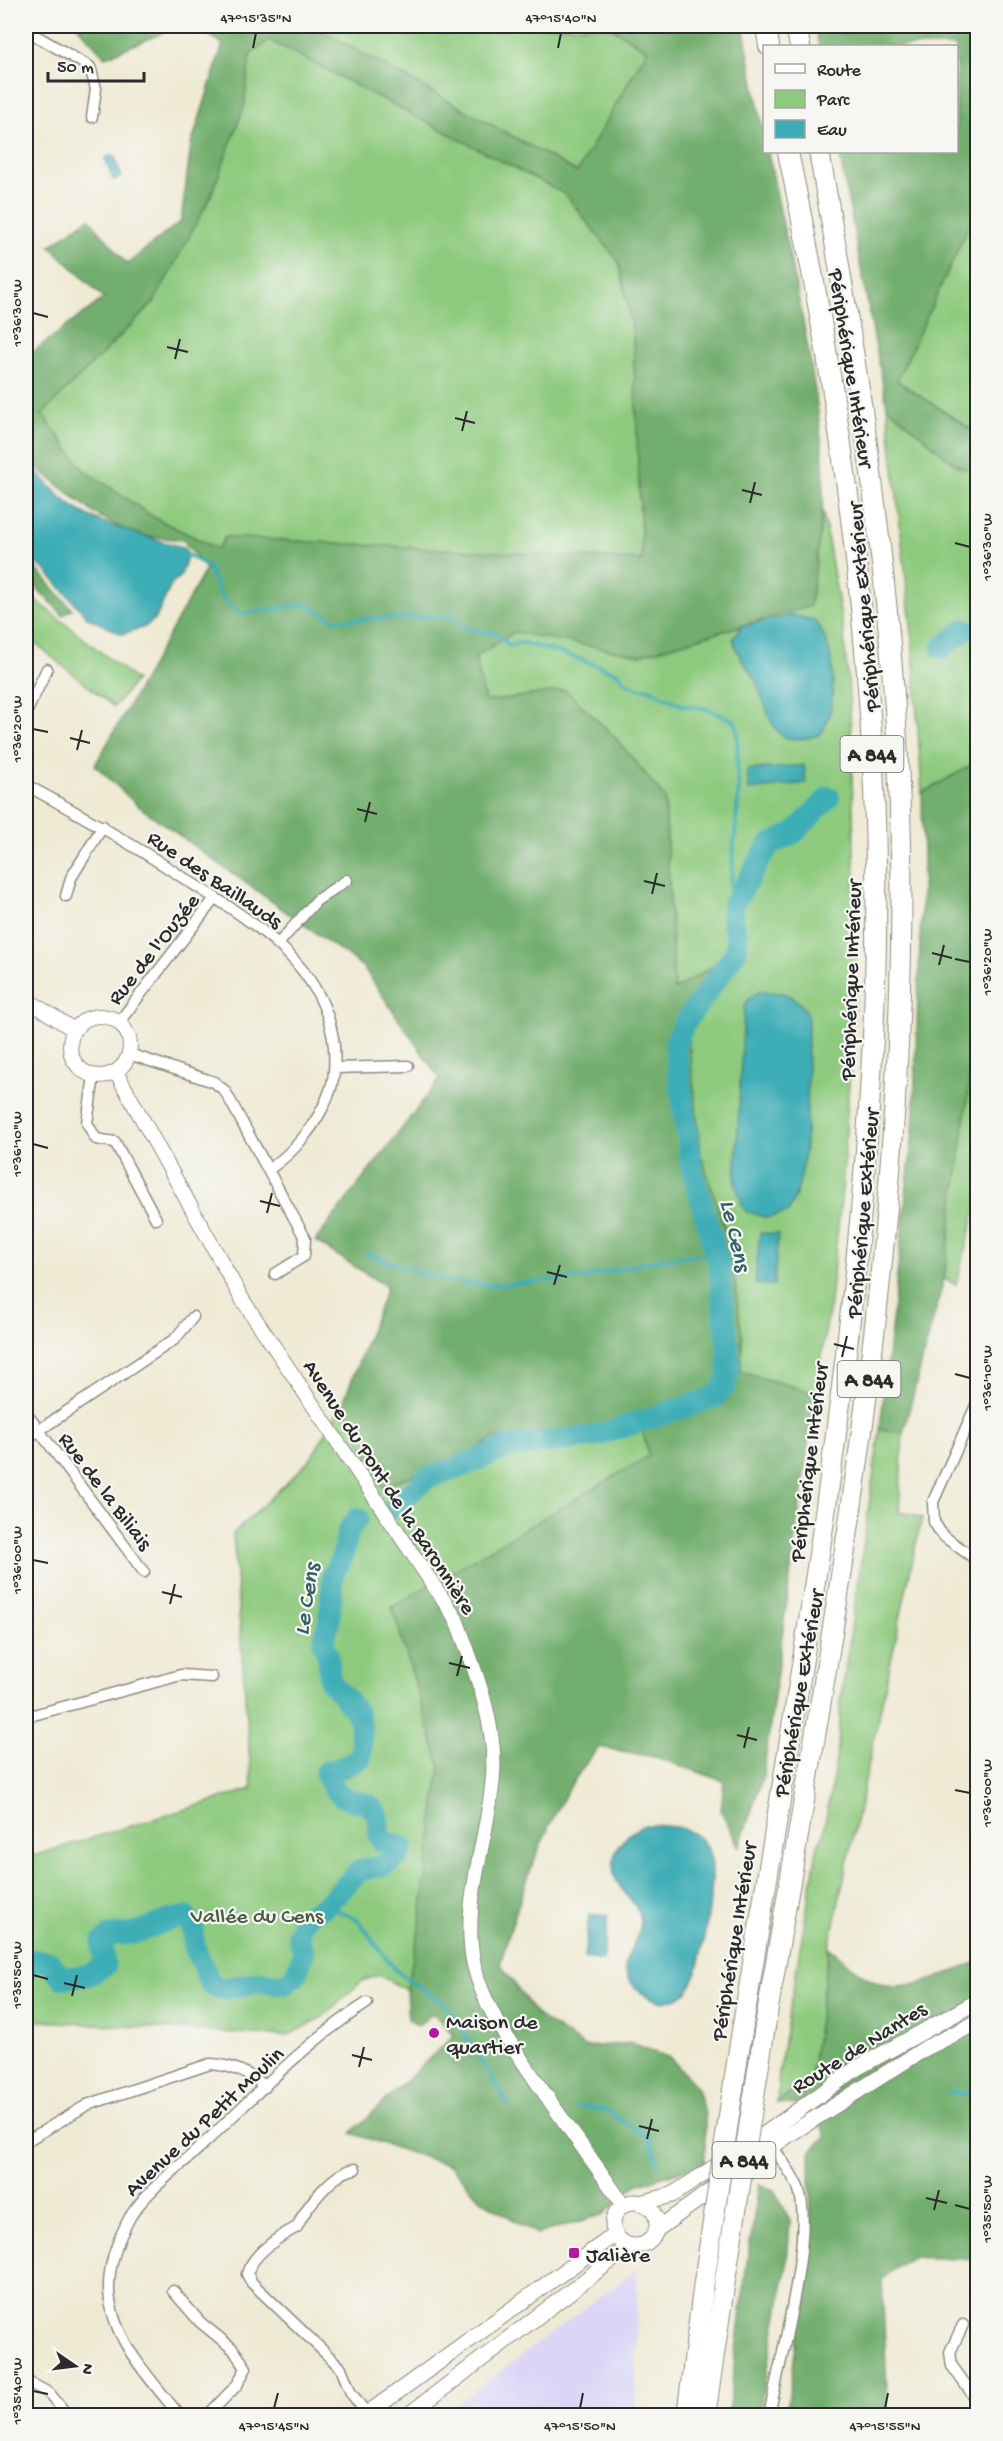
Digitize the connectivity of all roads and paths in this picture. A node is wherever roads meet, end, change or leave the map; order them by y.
1 (765, 26) edge
2 (796, 26) edge
3 (26, 30) edge
4 (769, 45) edge
5 (800, 45) edge
6 (92, 117) dead end
7 (789, 153) edge
8 (819, 153) edge
9 (47, 669) dead end
10 (26, 713) edge
11 (26, 785) edge
12 (103, 826) junction
13 (347, 880) dead end
14 (66, 896) dead end
15 (215, 898) junction
16 (278, 944) junction
17 (26, 999) edge
18 (119, 1022) junction
19 (74, 1030) junction
20 (129, 1054) junction
21 (408, 1066) dead end
22 (335, 1068) junction
23 (116, 1072) junction
24 (94, 1076) junction
25 (269, 1169) junction
26 (156, 1219) dead end
27 (275, 1274) dead end
28 (193, 1317) dead end
29 (978, 1401) edge
30 (26, 1413) edge
31 (39, 1432) junction
32 (26, 1439) edge
33 (978, 1561) edge
34 (144, 1572) dead end
35 (212, 1677) dead end
36 (26, 1717) edge
37 (978, 2001) edge
38 (367, 2003) dead end
39 (978, 2022) edge
40 (265, 2087) junction
41 (769, 2140) junction
42 (26, 2144) edge
43 (355, 2169) dead end
44 (640, 2203) junction
45 (624, 2206) junction
46 (656, 2230) junction
47 (616, 2234) junction
48 (630, 2246) junction
49 (173, 2291) dead end
50 (963, 2325) dead end
51 (26, 2381) edge
52 (978, 2402) edge
53 (68, 2415) edge
54 (180, 2415) edge
55 (207, 2415) edge
56 (366, 2415) edge
57 (407, 2415) edge
58 (687, 2415) edge
59 (705, 2415) edge
60 (769, 2415) edge

1 - 4 highway
2 - 5 highway
3 - 6 street
7 - 58 highway, Périphérique Intérieur / A 844, bridge
8 - 59 highway, Périphérique Extérieur / A 844, bridge
9 - 10 street
11 - 12 street, Rue des Baillauds
12 - 14 street
12 - 15 street, Rue des Baillauds
13 - 16 street
15 - 16 street, Rue des Baillauds
15 - 18 street, Rue de l'Ouzée
16 - 22 street, Rue des Baillauds
17 - 19 street
18 - 19 street
18 - 20 street
19 - 24 street
20 - 23 street
20 - 25 street
21 - 22 street
22 - 25 street, Rue des Baillauds
23 - 24 street
23 - 45 street, Avenue du Pont de la Baronnière
24 - 26 street
25 - 27 street
28 - 31 street
29 - 33 street
30 - 31 street, Rue de la Biliais
31 - 32 street
31 - 34 street, Rue de la Biliais
35 - 36 street
37 - 41 main road, Route de Nantes
38 - 40 street, Avenue du Petit Moulin
39 - 41 main road, Route de Nantes
40 - 42 street
40 - 54 street, Avenue du Petit Moulin
41 - 44 main road, Route de Nantes
41 - 46 main road, Route de Nantes
41 - 60 street
43 - 56 street
44 - 45 main road
44 - 46 main road
45 - 47 main road
46 - 48 main road
47 - 48 main road
47 - 56 main road
48 - 57 main road
49 - 55 street
50 - 52 street
51 - 53 street

